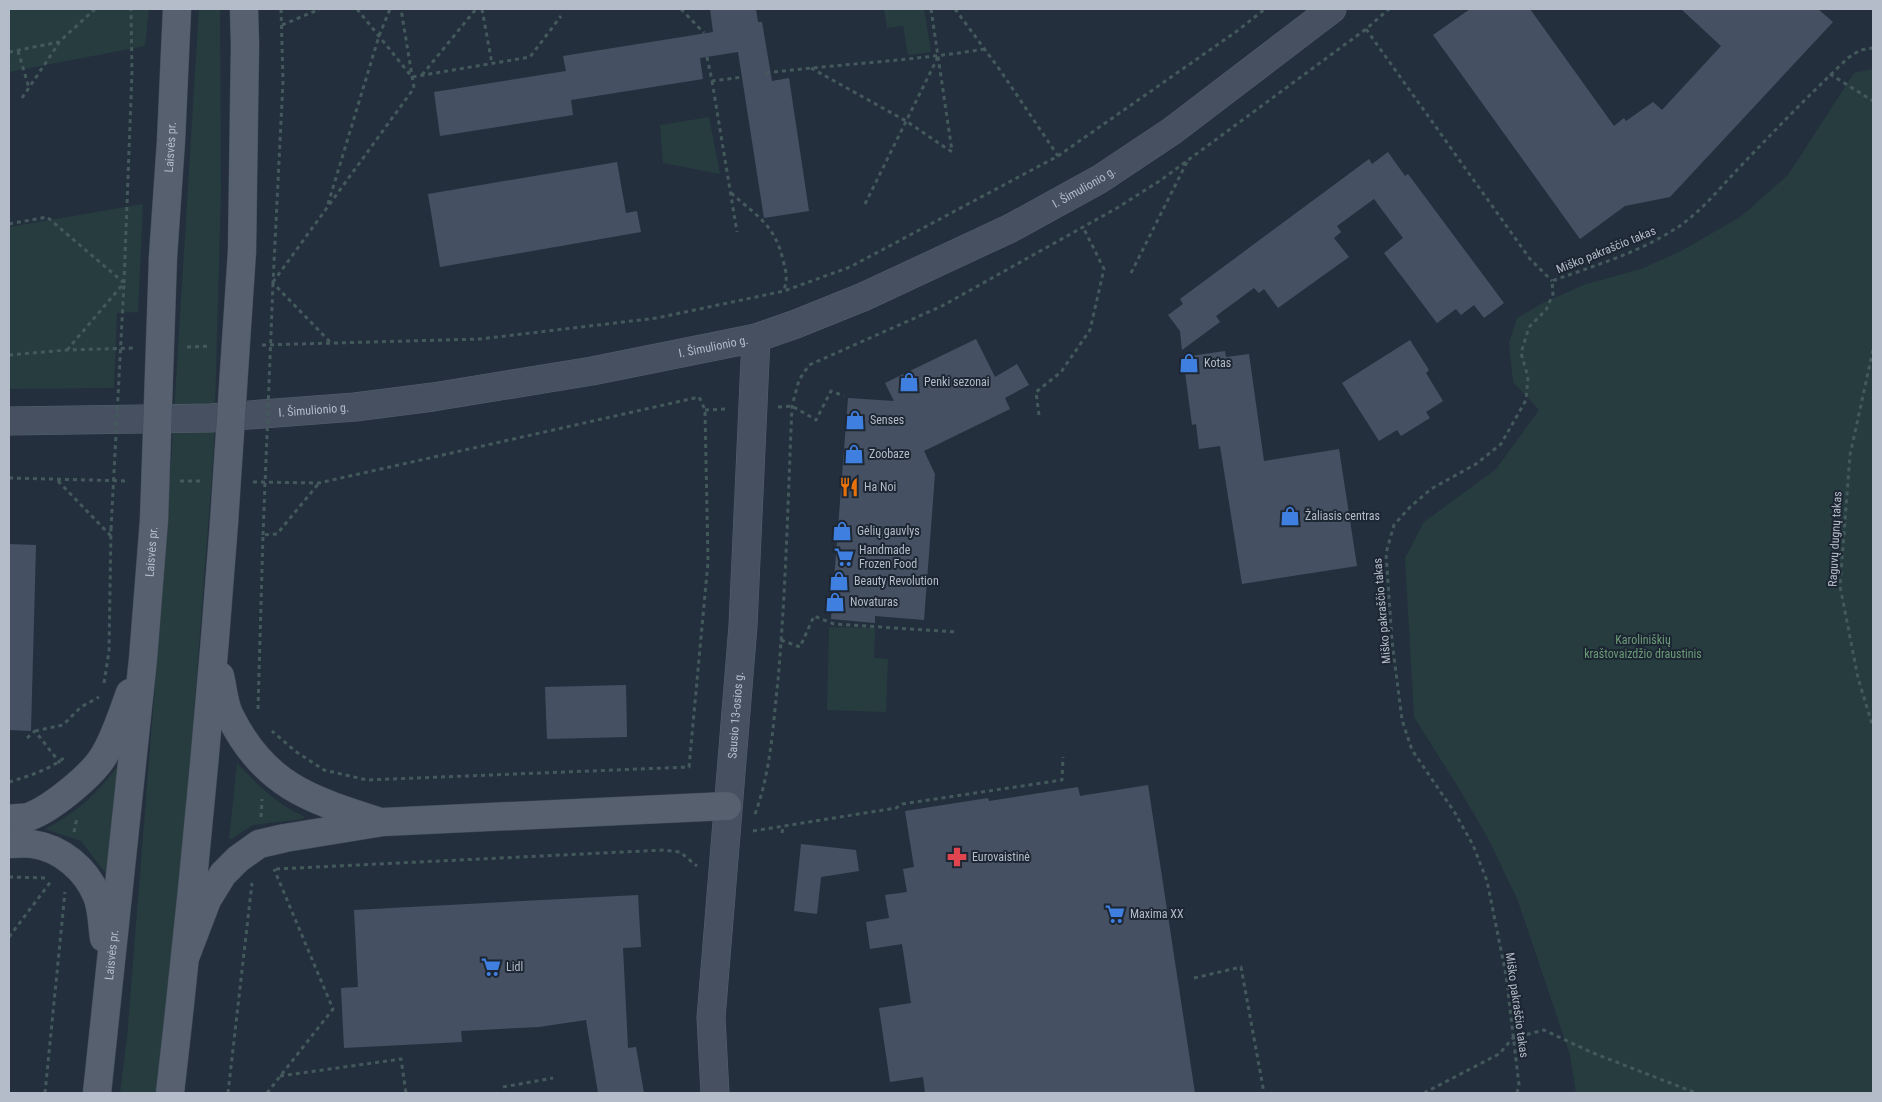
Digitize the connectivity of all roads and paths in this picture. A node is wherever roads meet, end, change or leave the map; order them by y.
1 (95, 9) edge
2 (131, 9) edge
3 (176, 9) edge
4 (244, 9) edge
5 (281, 9) edge
6 (320, 9) edge
7 (357, 9) edge
8 (390, 9) edge
9 (401, 9) edge
10 (476, 9) edge
11 (482, 9) edge
12 (681, 9) edge
13 (931, 9) edge
14 (955, 9) edge
15 (1265, 9) edge
16 (1332, 9) edge
17 (1389, 9) edge
18 (561, 16) dead end
19 (282, 25) junction
20 (1366, 29) junction
21 (704, 33) dead end
22 (379, 36) junction
23 (59, 42) junction
24 (1873, 48) edge
25 (985, 49) junction
26 (18, 51) junction
27 (9, 52) edge
28 (708, 57) dead end
29 (938, 57) junction
30 (492, 64) junction
31 (811, 67) junction
32 (766, 73) dead end
33 (1830, 74) junction
34 (422, 76) junction
35 (412, 77) junction
36 (742, 77) dead end
37 (712, 82) junction
38 (29, 88) junction
39 (22, 98) dead end
40 (1873, 101) edge
41 (906, 121) junction
42 (1058, 156) junction
43 (1188, 159) junction
44 (731, 193) junction
45 (865, 204) dead end
46 (328, 207) junction
47 (9, 224) edge
48 (1083, 227) junction
49 (737, 232) dead end
50 (1131, 273) dead end
51 (1552, 281) junction
52 (124, 283) junction
53 (273, 283) junction
54 (784, 291) junction
55 (756, 338) junction
56 (330, 343) junction
57 (252, 345) dead end
58 (213, 346) dead end
59 (184, 347) dead end
60 (136, 348) dead end
61 (67, 350) junction
62 (1873, 350) edge
63 (9, 355) edge
64 (844, 396) dead end
65 (792, 406) junction
66 (1039, 415) dead end
67 (9, 421) edge
68 (9, 478) edge
69 (58, 480) junction
70 (135, 481) dead end
71 (174, 481) dead end
72 (203, 482) dead end
73 (251, 482) dead end
74 (319, 482) junction
75 (263, 535) junction
76 (112, 536) junction
77 (957, 632) dead end
78 (781, 640) junction
79 (214, 654) junction
80 (143, 659) junction
81 (103, 686) dead end
82 (101, 700) dead end
83 (260, 714) dead end
84 (266, 726) dead end
85 (1873, 727) edge
86 (36, 731) junction
87 (27, 738) dead end
88 (771, 752) dead end
89 (66, 756) dead end
90 (1063, 757) dead end
91 (59, 762) junction
92 (9, 782) edge
93 (727, 806) junction
94 (78, 818) dead end
95 (9, 819) edge
96 (383, 822) junction
97 (783, 826) junction
98 (749, 832) dead end
99 (782, 833) dead end
100 (74, 836) dead end
101 (9, 844) edge
102 (260, 857) junction
103 (697, 866) dead end
104 (274, 869) junction
105 (9, 878) edge
106 (65, 888) dead end
107 (9, 937) edge
108 (186, 955) junction
109 (110, 974) junction
110 (1194, 978) dead end
111 (1514, 1038) junction
112 (280, 1076) junction
113 (553, 1078) dead end
114 (503, 1087) dead end
115 (45, 1093) edge
116 (97, 1093) edge
117 (170, 1093) edge
118 (228, 1093) edge
119 (267, 1093) edge
120 (406, 1093) edge
121 (715, 1093) edge
122 (1264, 1093) edge
123 (1424, 1093) edge
124 (1517, 1093) edge
125 (1696, 1093) edge

1 - 23 path
2 - 52 path
3 - 80 main road, Laisvės pr., bridge
4 - 79 main road, bridge
5 - 19 path
6 - 19 path
7 - 22 path
8 - 22 path
9 - 35 path
10 - 34 path
11 - 30 path
12 - 21 path
13 - 29 path
14 - 25 path
15 - 42 path
16 - 55 street, I. Šimulionio g.
17 - 20 path
18 - 30 path
19 - 53 path
20 - 43 path
20 - 51 path
22 - 35 path
22 - 46 path
23 - 26 path
23 - 38 path
24 - 33 path, Miško pakraščio takas
25 - 29 path
25 - 42 path
26 - 27 path
26 - 38 path
28 - 37 path
29 - 31 path
29 - 41 path
29 - 41 path
30 - 34 path
31 - 32 path
31 - 41 path
33 - 40 path
33 - 51 path, Miško pakraščio takas
34 - 35 path
35 - 46 path
36 - 37 path
37 - 44 path
38 - 39 path
41 - 45 path
42 - 54 path
43 - 48 path
43 - 50 path
44 - 49 path
44 - 54 path
46 - 53 path
47 - 52 path
48 - 65 path
48 - 66 path
51 - 111 path, Miško pakraščio takas
52 - 61 path
52 - 76 path, bridge
53 - 56 path
53 - 75 path, bridge
54 - 56 path
55 - 67 street, I. Šimulionio g.
55 - 93 street, Sausio 13-osios g.
56 - 57 path
58 - 59 path
60 - 61 path
61 - 63 path
62 - 85 path, Raguvų dugnų takas
64 - 65 path
65 - 78 path
68 - 69 path
69 - 70 path
69 - 76 path
71 - 72 path
73 - 74 path
74 - 75 path
74 - 84 path
75 - 83 path
76 - 81 path
77 - 78 path
78 - 88 path
79 - 96 main road
79 - 108 main road
80 - 95 main road
80 - 109 main road, Laisvės pr.
82 - 86 path
86 - 87 path
86 - 91 path
89 - 91 path
90 - 97 path
91 - 92 path
93 - 96 main road
93 - 121 street, Sausio 13-osios g.
94 - 100 path
96 - 102 main road
97 - 98 path
97 - 99 path
101 - 109 main road
102 - 104 path
102 - 108 main road
102 - 118 path
103 - 104 path
104 - 112 path
105 - 107 path
106 - 115 path
108 - 117 main road
109 - 116 main road, Laisvės pr.
110 - 122 path
111 - 123 path
111 - 124 path, Miško pakraščio takas
111 - 125 path
112 - 119 path
112 - 120 path
113 - 114 path

